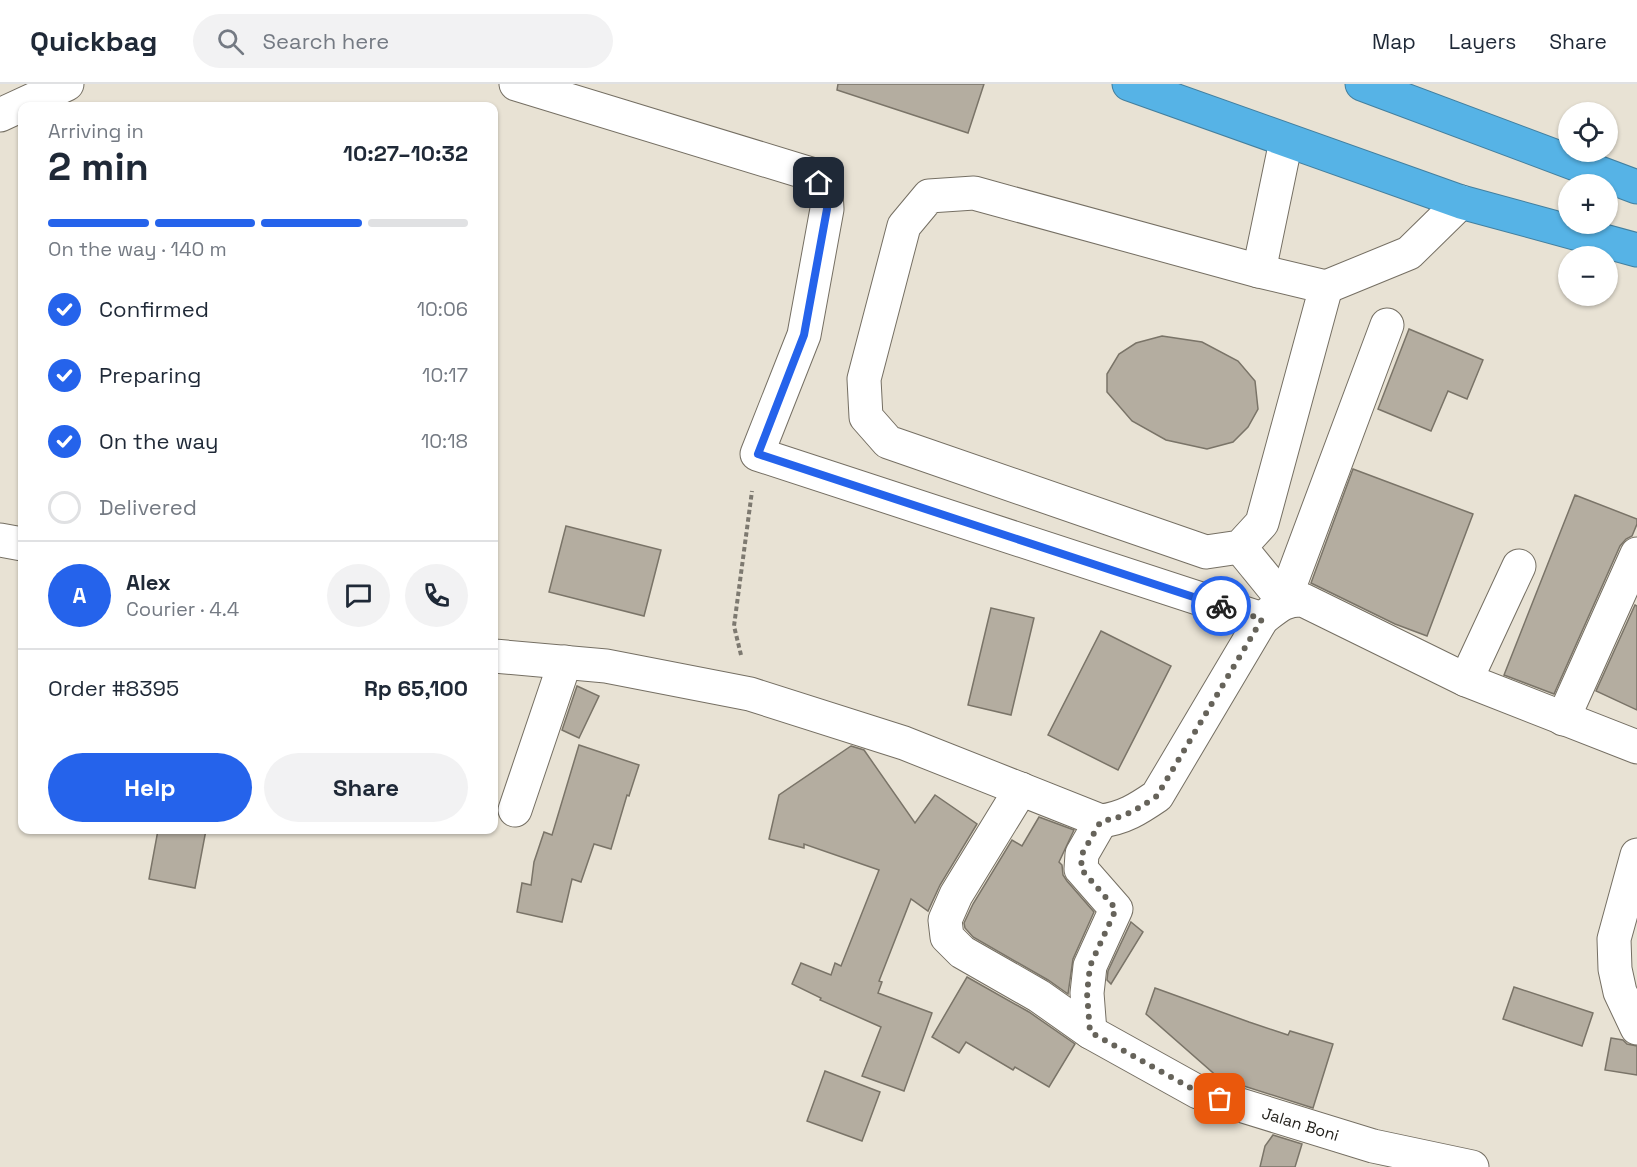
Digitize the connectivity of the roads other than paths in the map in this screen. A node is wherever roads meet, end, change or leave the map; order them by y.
1 (67, 84) edge
2 (516, 84) edge
3 (1129, 84) edge
4 (1362, 84) edge
5 (28, 102) edge
6 (18, 107) edge
7 (0, 115) edge
8 (1286, 141) junction
9 (1637, 187) edge
10 (1461, 202) junction
11 (1637, 250) edge
12 (1259, 271) junction
13 (1326, 287) junction
14 (1387, 326) dead end
15 (0, 540) edge
16 (18, 543) edge
17 (1240, 547) junction
18 (1637, 554) edge
19 (1519, 566) dead end
20 (1273, 610) junction
21 (498, 656) edge
22 (565, 662) junction
23 (1466, 680) junction
24 (1563, 719) junction
25 (1637, 747) edge
26 (1021, 789) junction
27 (515, 810) dead end
28 (1101, 821) junction
29 (1637, 855) edge
30 (1637, 1028) edge
31 (1090, 1032) junction
32 (1472, 1167) edge

1 - 5 street
2 - 20 street
3 - 8 highway
4 - 9 highway
6 - 7 street
8 - 10 highway
8 - 12 street
10 - 11 highway
10 - 13 street
12 - 13 street
12 - 17 street
13 - 17 street
14 - 20 street
15 - 16 street
17 - 20 street
18 - 24 street
19 - 23 street
20 - 23 street
20 - 28 street
21 - 22 street
22 - 26 street
22 - 27 street
23 - 24 street
24 - 25 street
26 - 28 street
26 - 31 street, Jalan Boni
28 - 31 street
29 - 30 street
31 - 32 street, Jalan Boni

